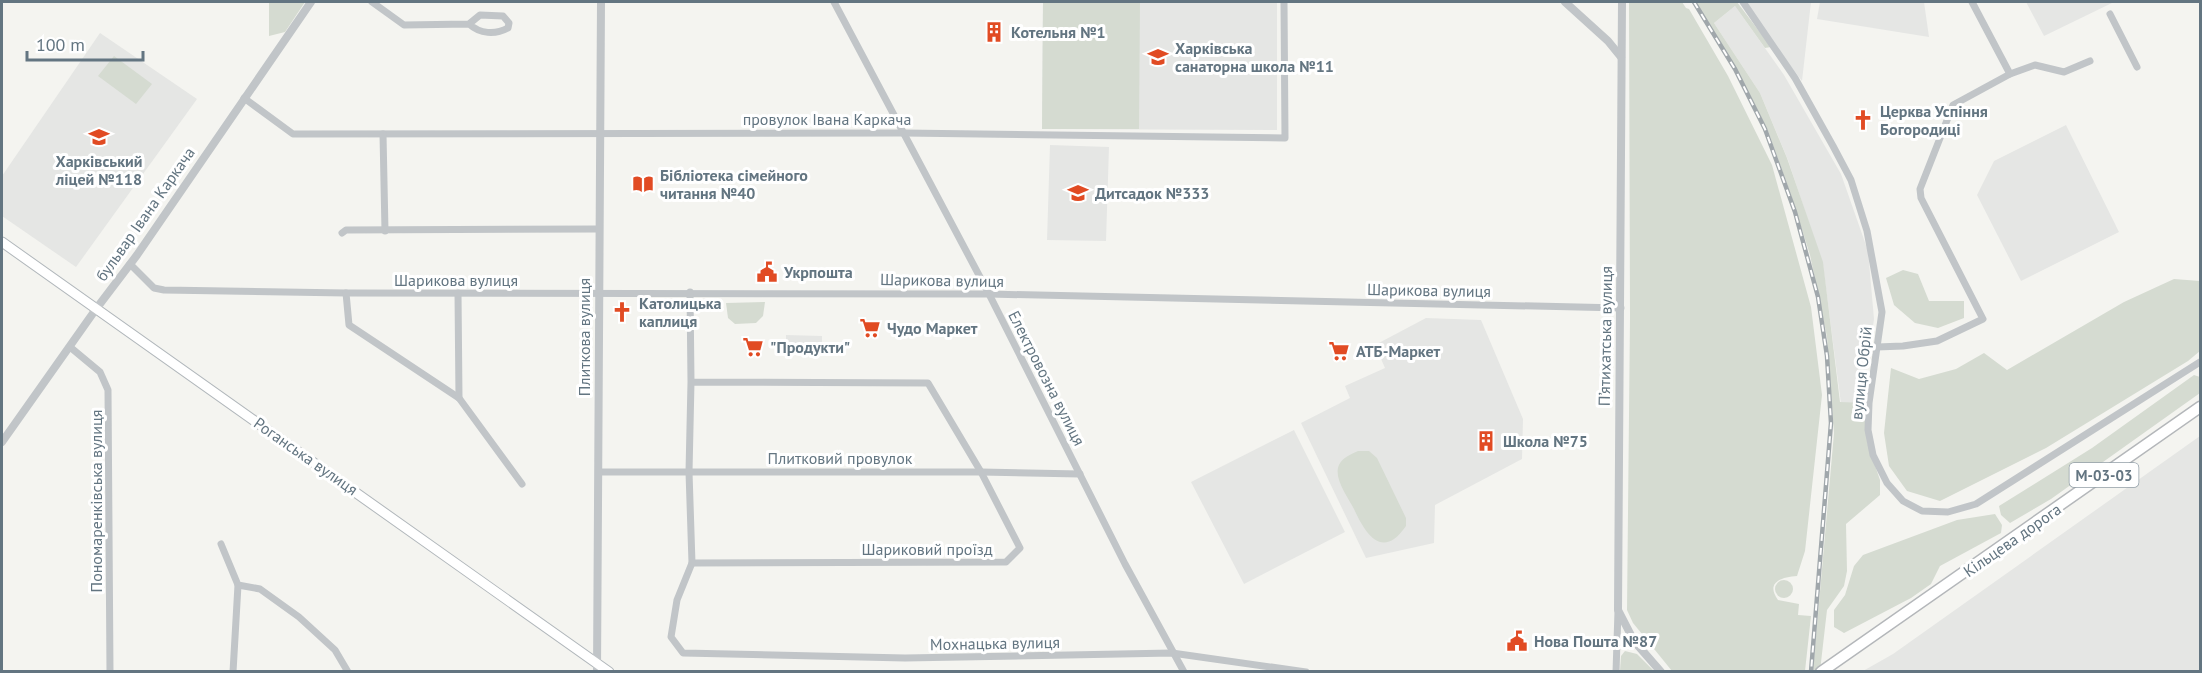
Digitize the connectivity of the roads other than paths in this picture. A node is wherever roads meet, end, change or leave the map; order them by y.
1 (311, 2) edge
2 (372, 2) edge
3 (602, 2) edge
4 (834, 2) edge
5 (1284, 2) edge
6 (1565, 2) edge
7 (1622, 2) edge
8 (1743, 2) edge
9 (1972, 2) edge
10 (2110, 14) dead end
11 (469, 24) junction
12 (1621, 57) junction
13 (2090, 61) dead end
14 (2137, 67) dead end
15 (2010, 74) junction
16 (244, 99) junction
17 (602, 132) junction
18 (903, 133) junction
19 (383, 134) junction
20 (599, 229) junction
21 (385, 231) junction
22 (342, 233) dead end
23 (2, 243) edge
24 (130, 264) junction
25 (690, 292) junction
26 (346, 293) junction
27 (458, 293) junction
28 (599, 294) junction
29 (988, 294) junction
30 (1621, 308) junction
31 (96, 309) junction
32 (70, 347) junction
33 (1877, 347) junction
34 (2200, 362) edge
35 (691, 382) junction
36 (459, 398) junction
37 (2200, 407) edge
38 (2, 442) edge
39 (599, 472) junction
40 (689, 472) junction
41 (981, 472) junction
42 (1080, 474) junction
43 (522, 484) dead end
44 (221, 544) dead end
45 (692, 563) junction
46 (238, 585) junction
47 (1618, 610) junction
48 (1172, 653) junction
49 (597, 667) edge
50 (110, 672) edge
51 (233, 672) edge
52 (348, 672) edge
53 (609, 672) edge
54 (1184, 672) edge
55 (1306, 672) edge
56 (1616, 672) edge
57 (1661, 672) edge
58 (1821, 672) edge

1 - 16 street, бульвар Івана Каркача
2 - 11 street
3 - 17 street, Плиткова вулиця
4 - 18 street, Електровозна вулиця
5 - 18 street, провулок Івана Каркача
6 - 12 street
7 - 12 street, П’ятихатська вулиця
8 - 33 street, вулиця Обрій
9 - 15 street
10 - 14 street
11 - 11 street
12 - 30 street, П’ятихатська вулиця
13 - 15 street
15 - 33 street
16 - 19 street, провулок Івана Каркача
16 - 24 street, бульвар Івана Каркача
17 - 18 street, провулок Івана Каркача
17 - 19 street, провулок Івана Каркача
17 - 20 street, Плиткова вулиця
18 - 29 street, Електровозна вулиця
19 - 21 street
20 - 21 street
20 - 28 street, Плиткова вулиця
21 - 22 street
23 - 31 main road, Роганська вулиця
24 - 26 street, Шарикова вулиця
24 - 31 street, бульвар Івана Каркача
25 - 28 street, Шарикова вулиця
25 - 29 street, Шарикова вулиця
25 - 35 street
26 - 27 street, Шарикова вулиця
26 - 36 street
27 - 28 street, Шарикова вулиця
27 - 36 street
28 - 39 street, Плиткова вулиця
29 - 30 street, Шарикова вулиця
29 - 42 street, Електровозна вулиця
30 - 47 street, П’ятихатська вулиця
31 - 32 street, бульвар Івана Каркача
31 - 49 main road, Роганська вулиця
32 - 38 street, бульвар Івана Каркача
32 - 50 street, Пономаренківська вулиця
33 - 34 street, вулиця Обрій
35 - 40 street
35 - 41 street, Шариковий проїзд
36 - 43 street
37 - 58 highway, Кільцева дорога / М-03-03
39 - 40 street, Плитковий провулок
39 - 49 street, Плиткова вулиця
40 - 41 street, Плитковий провулок
40 - 45 street
41 - 42 street, Плитковий провулок
41 - 45 street, Шариковий проїзд
42 - 48 street, Електровозна вулиця
44 - 46 street
45 - 48 street, Мохнацька вулиця
46 - 51 street
46 - 52 street
47 - 56 street, П’ятихатська вулиця
47 - 57 street
48 - 54 street, Електровозна вулиця
48 - 55 street, Мохнацька вулиця
49 - 53 main road, Роганська вулиця

